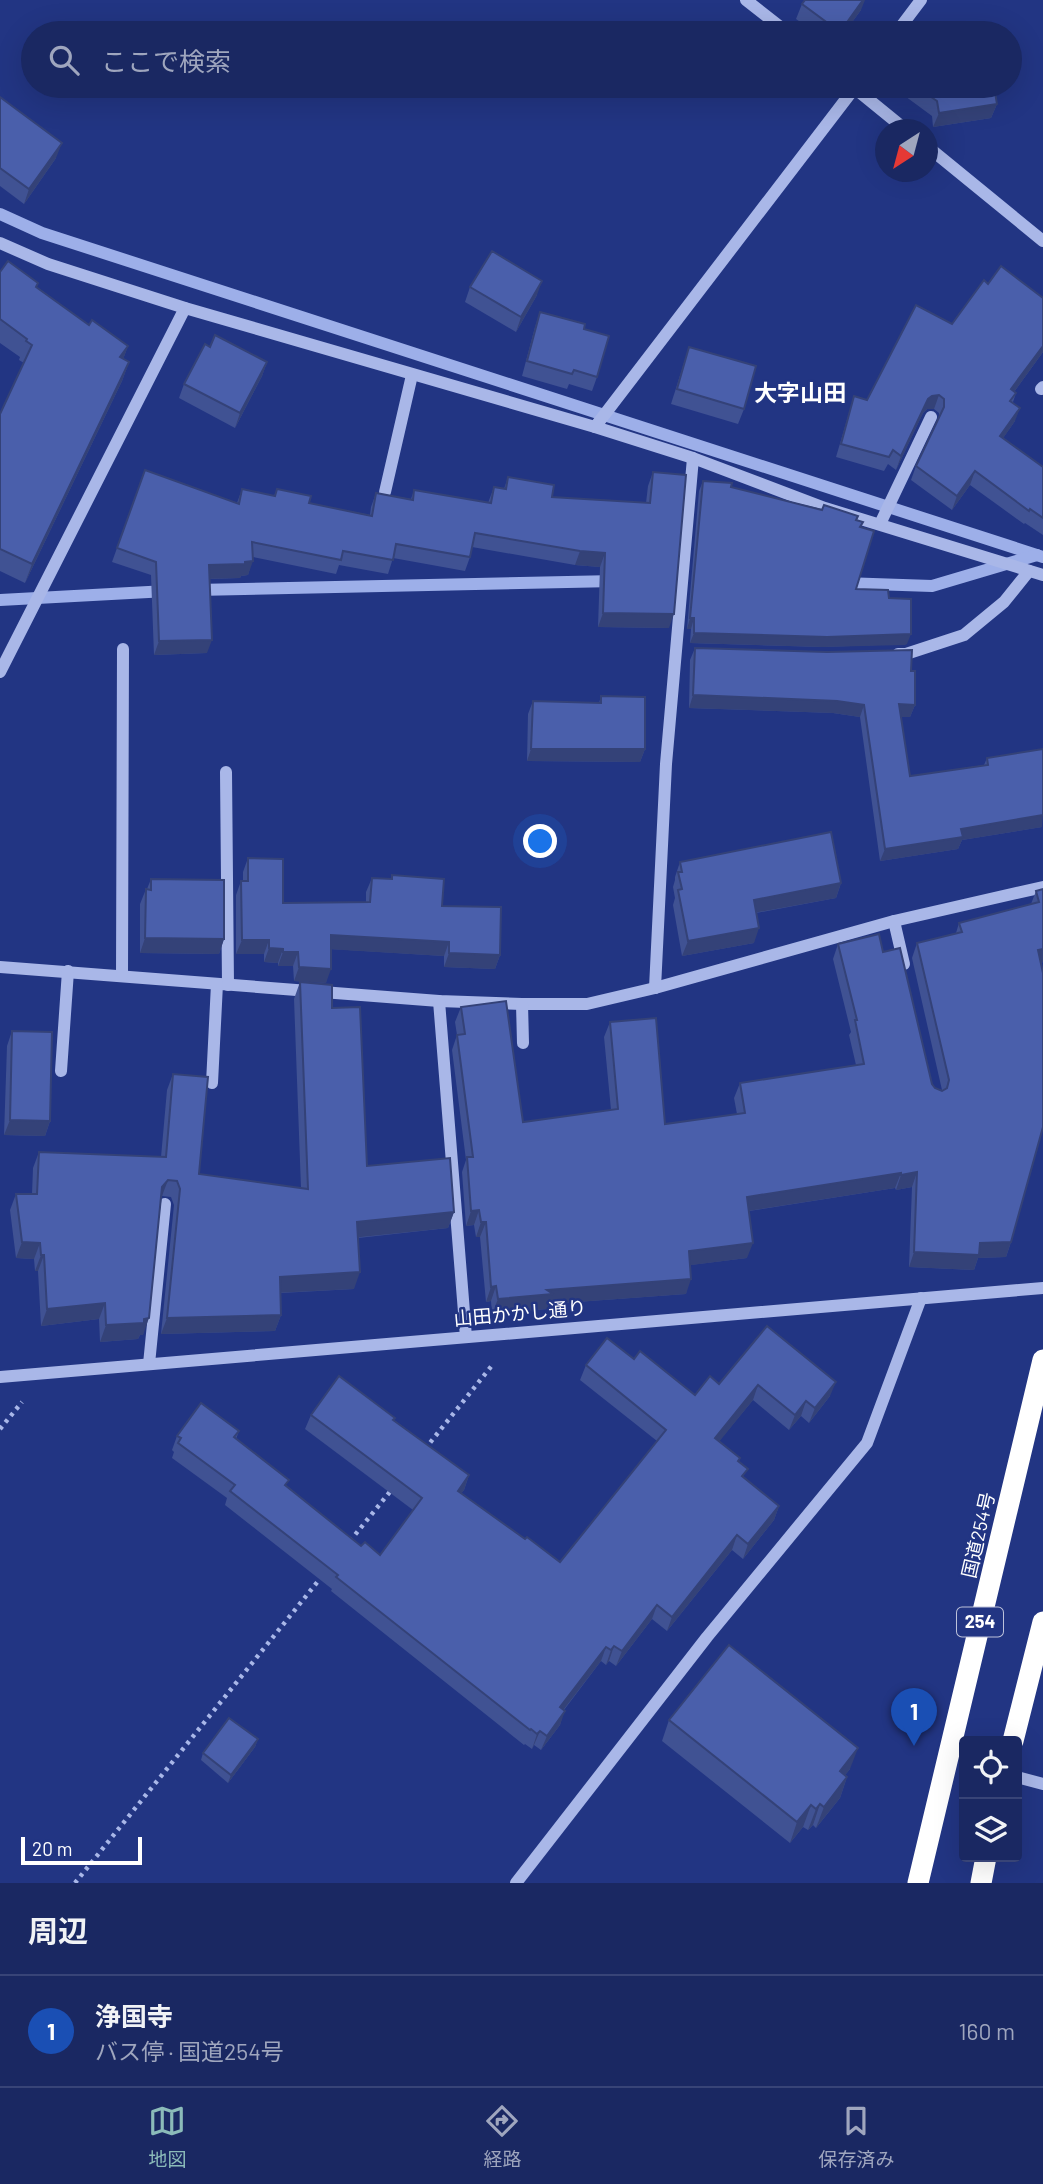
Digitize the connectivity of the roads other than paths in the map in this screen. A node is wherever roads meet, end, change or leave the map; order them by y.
1 (746, 0) edge
2 (921, 0) edge
3 (773, 21) edge
4 (905, 21) edge
5 (845, 98) edge
6 (868, 98) edge
7 (893, 119) edge
8 (938, 155) edge
9 (1043, 241) edge
10 (0, 243) edge
11 (185, 308) junction
12 (412, 374) junction
13 (931, 417) edge
14 (595, 427) junction
15 (693, 458) junction
16 (385, 492) edge
17 (880, 524) junction
18 (1029, 571) junction
19 (1043, 575) edge
20 (123, 649) dead end
21 (879, 654) edge
22 (0, 672) edge
23 (226, 772) dead end
24 (1043, 887) edge
25 (894, 921) junction
26 (0, 967) edge
27 (68, 971) junction
28 (122, 976) junction
29 (906, 976) edge
30 (222, 984) junction
31 (654, 989) junction
32 (439, 1001) junction
33 (522, 1004) junction
34 (523, 1043) dead end
35 (61, 1071) dead end
36 (212, 1083) dead end
37 (165, 1204) edge
38 (1043, 1289) edge
39 (921, 1298) junction
40 (466, 1337) junction
41 (1043, 1360) edge
42 (149, 1364) junction
43 (0, 1377) edge
44 (1043, 1622) edge
45 (1014, 1736) edge
46 (1022, 1778) edge
47 (1043, 1784) edge
48 (985, 1862) edge
49 (516, 1883) edge
50 (918, 1883) edge
51 (981, 1883) edge

1 - 3 street
2 - 4 street
5 - 14 street
6 - 7 street
8 - 9 street
10 - 11 street
11 - 12 street
11 - 22 street
12 - 14 street
12 - 16 street
13 - 17 street
14 - 15 street
15 - 17 street
15 - 31 street
17 - 18 street
18 - 19 street
18 - 21 street
20 - 28 street
23 - 30 street
24 - 25 street
25 - 29 street
25 - 31 street
26 - 27 street
27 - 28 street
27 - 35 street
28 - 30 street
30 - 32 street
30 - 36 street
31 - 33 street
32 - 33 street
32 - 40 street
33 - 34 street
37 - 42 street
38 - 39 street, 山田かかし通り
39 - 40 street, 山田かかし通り
39 - 49 street
40 - 42 street, 山田かかし通り
41 - 50 highway, 国道254号 / 254
42 - 43 street, 山田かかし通り
44 - 45 highway
46 - 47 street
48 - 51 highway

